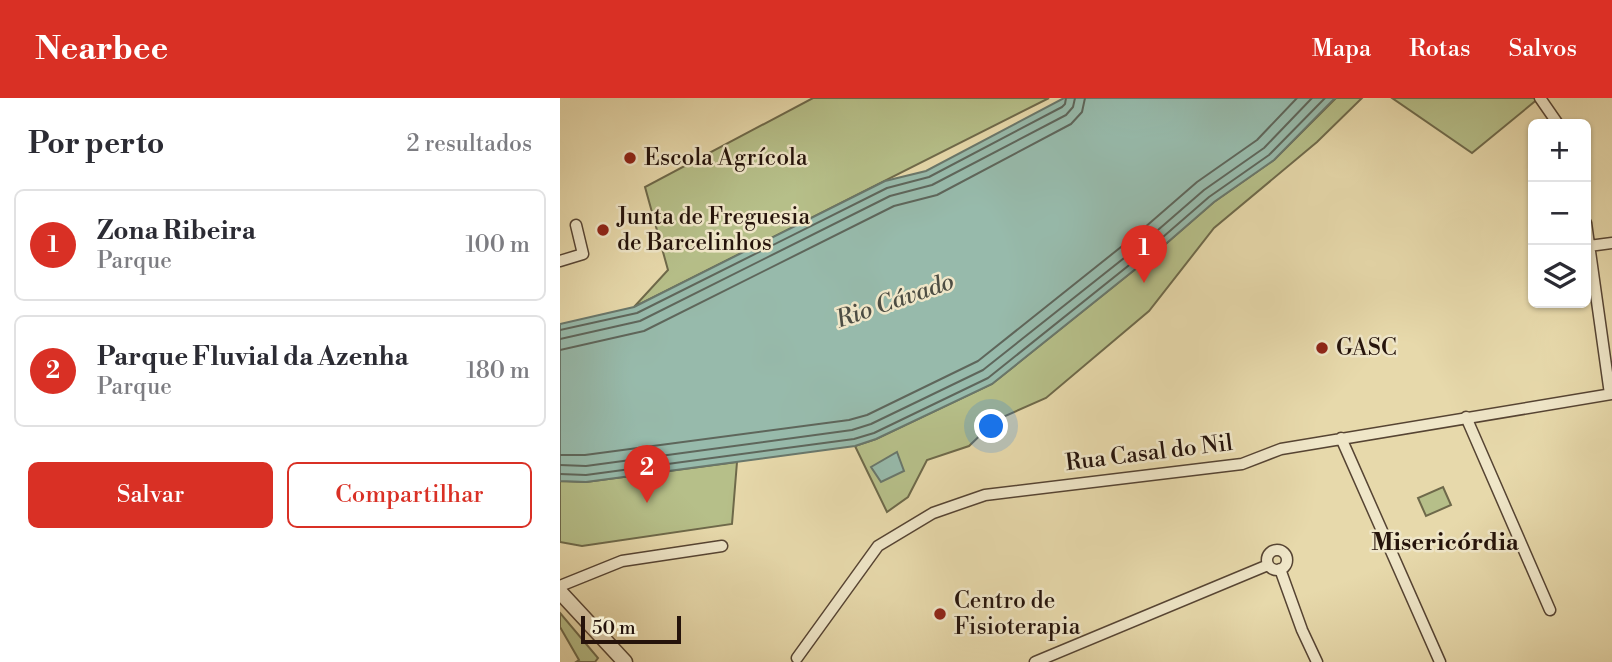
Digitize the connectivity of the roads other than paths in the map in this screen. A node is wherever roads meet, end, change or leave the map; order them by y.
1 (1541, 99) edge
2 (1555, 119) edge
3 (576, 225) dead end
4 (1612, 243) edge
5 (1591, 246) edge
6 (1591, 259) edge
7 (560, 261) edge
8 (1611, 394) edge
9 (1466, 417) junction
10 (1341, 438) junction
11 (722, 546) dead end
12 (1268, 565) junction
13 (1280, 569) junction
14 (560, 586) edge
15 (560, 592) edge
16 (1550, 610) dead end
17 (797, 660) edge
18 (625, 662) edge
19 (785, 662) edge
20 (1035, 662) edge
21 (1317, 662) edge
22 (1440, 662) edge

1 - 2 street
3 - 7 street
4 - 5 street
6 - 8 street
8 - 9 street, Rua Casal do Nil
9 - 10 street, Rua Casal do Nil
9 - 16 street
10 - 17 street, Rua Casal do Nil
10 - 22 street
11 - 14 street
12 - 13 street
12 - 13 street
12 - 20 street
13 - 21 street
15 - 18 street
17 - 19 street

